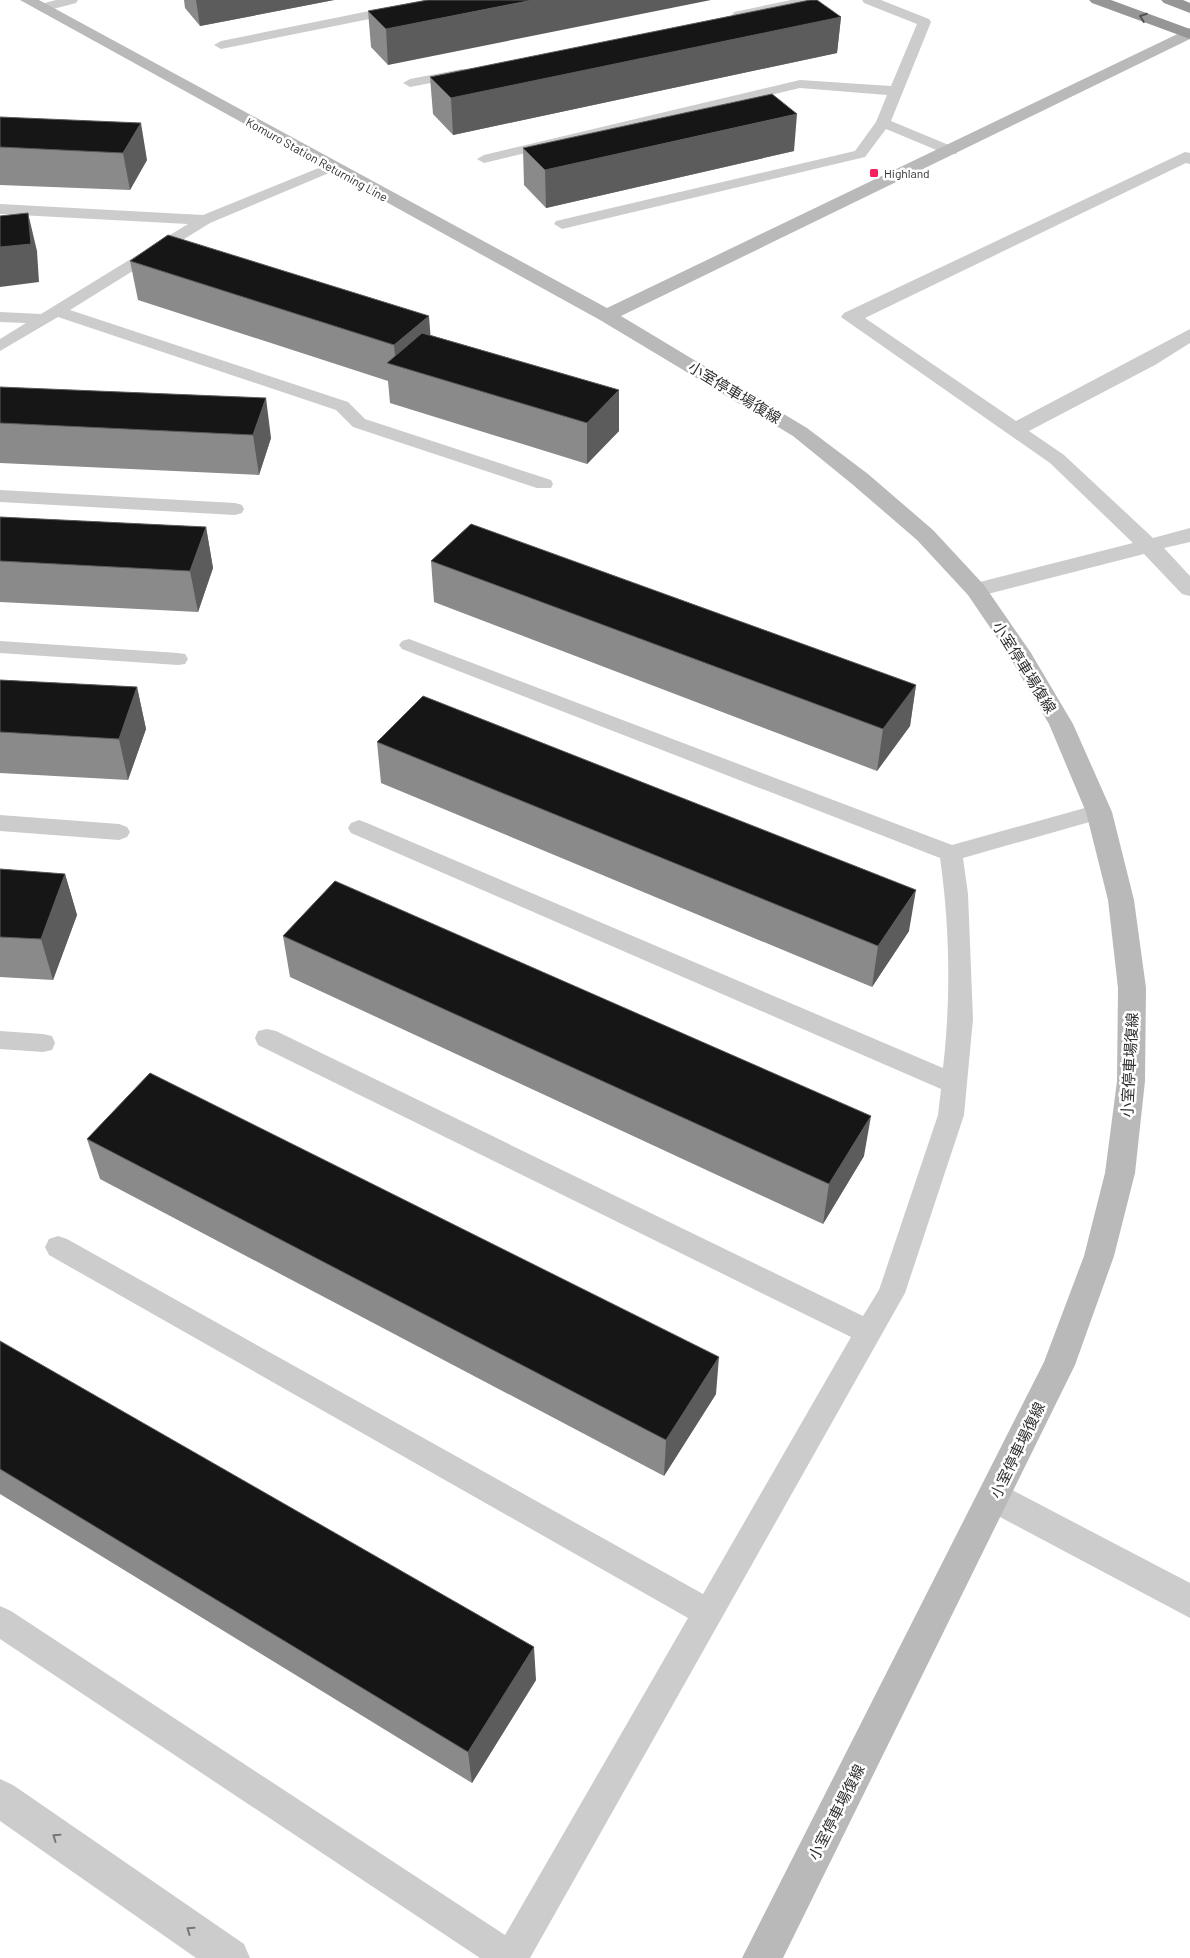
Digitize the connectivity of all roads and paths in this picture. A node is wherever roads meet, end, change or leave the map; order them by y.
1 (71, 0) edge
2 (444, 0) edge
3 (809, 0) edge
4 (869, 0) edge
5 (1097, 0) edge
6 (1169, 0) edge
7 (35, 4) edge
8 (1190, 8) edge
9 (721, 18) edge
10 (1189, 34) edge
11 (221, 45) dead end
12 (478, 69) edge
13 (410, 84) dead end
14 (896, 91) junction
15 (883, 123) junction
16 (951, 151) junction
17 (484, 159) dead end
18 (1190, 160) edge
19 (331, 167) junction
20 (0, 209) edge
21 (205, 220) junction
22 (562, 224) dead end
23 (50, 315) junction
24 (607, 316) junction
25 (0, 317) edge
26 (1190, 335) edge
27 (0, 346) edge
28 (1014, 430) junction
29 (544, 484) dead end
30 (0, 496) edge
31 (235, 509) dead end
32 (1190, 535) edge
33 (1149, 546) junction
34 (1190, 589) edge
35 (976, 590) junction
36 (409, 645) dead end
37 (0, 648) edge
38 (178, 659) dead end
39 (1099, 812) junction
40 (0, 823) edge
41 (359, 828) dead end
42 (119, 832) dead end
43 (951, 853) junction
44 (267, 1038) dead end
45 (0, 1040) edge
46 (44, 1043) dead end
47 (955, 1084) junction
48 (58, 1248) dead end
49 (869, 1332) junction
50 (995, 1497) junction
51 (1190, 1601) edge
52 (708, 1612) junction
53 (0, 1621) edge
54 (0, 1798) edge
55 (230, 1958) edge
56 (511, 1958) edge
57 (762, 1958) edge

1 - 7 lane
2 - 11 lane
3 - 9 lane
4 - 14 lane
10 -> 5 highway
6 - 8 highway
7 - 19 main road, Komuro Station Returning Line
10 - 16 main road
12 - 13 lane
14 - 15 lane
14 - 17 lane
15 - 16 lane
15 - 22 lane
16 - 24 main road
18 - 28 street
19 - 21 lane
19 - 24 main road, Komuro Station Returning Line
20 - 21 lane
21 - 23 lane
23 - 25 lane
23 - 27 lane
23 - 29 lane
24 - 35 main road, 小室停車場復線
26 - 28 street
28 - 33 street
30 - 31 lane
32 - 33 street
33 - 34 street
33 - 35 street
35 - 39 main road, 小室停車場復線
36 - 43 lane
37 - 38 lane
39 - 43 lane
39 - 50 main road, 小室停車場復線
40 - 42 lane
41 - 47 lane
43 - 47 lane
44 - 49 lane
45 - 46 lane
47 - 49 lane
48 - 52 lane
49 - 52 lane
50 - 51 street
50 - 57 main road, 小室停車場復線
52 - 56 lane
53 - 56 lane
55 -> 54 street

